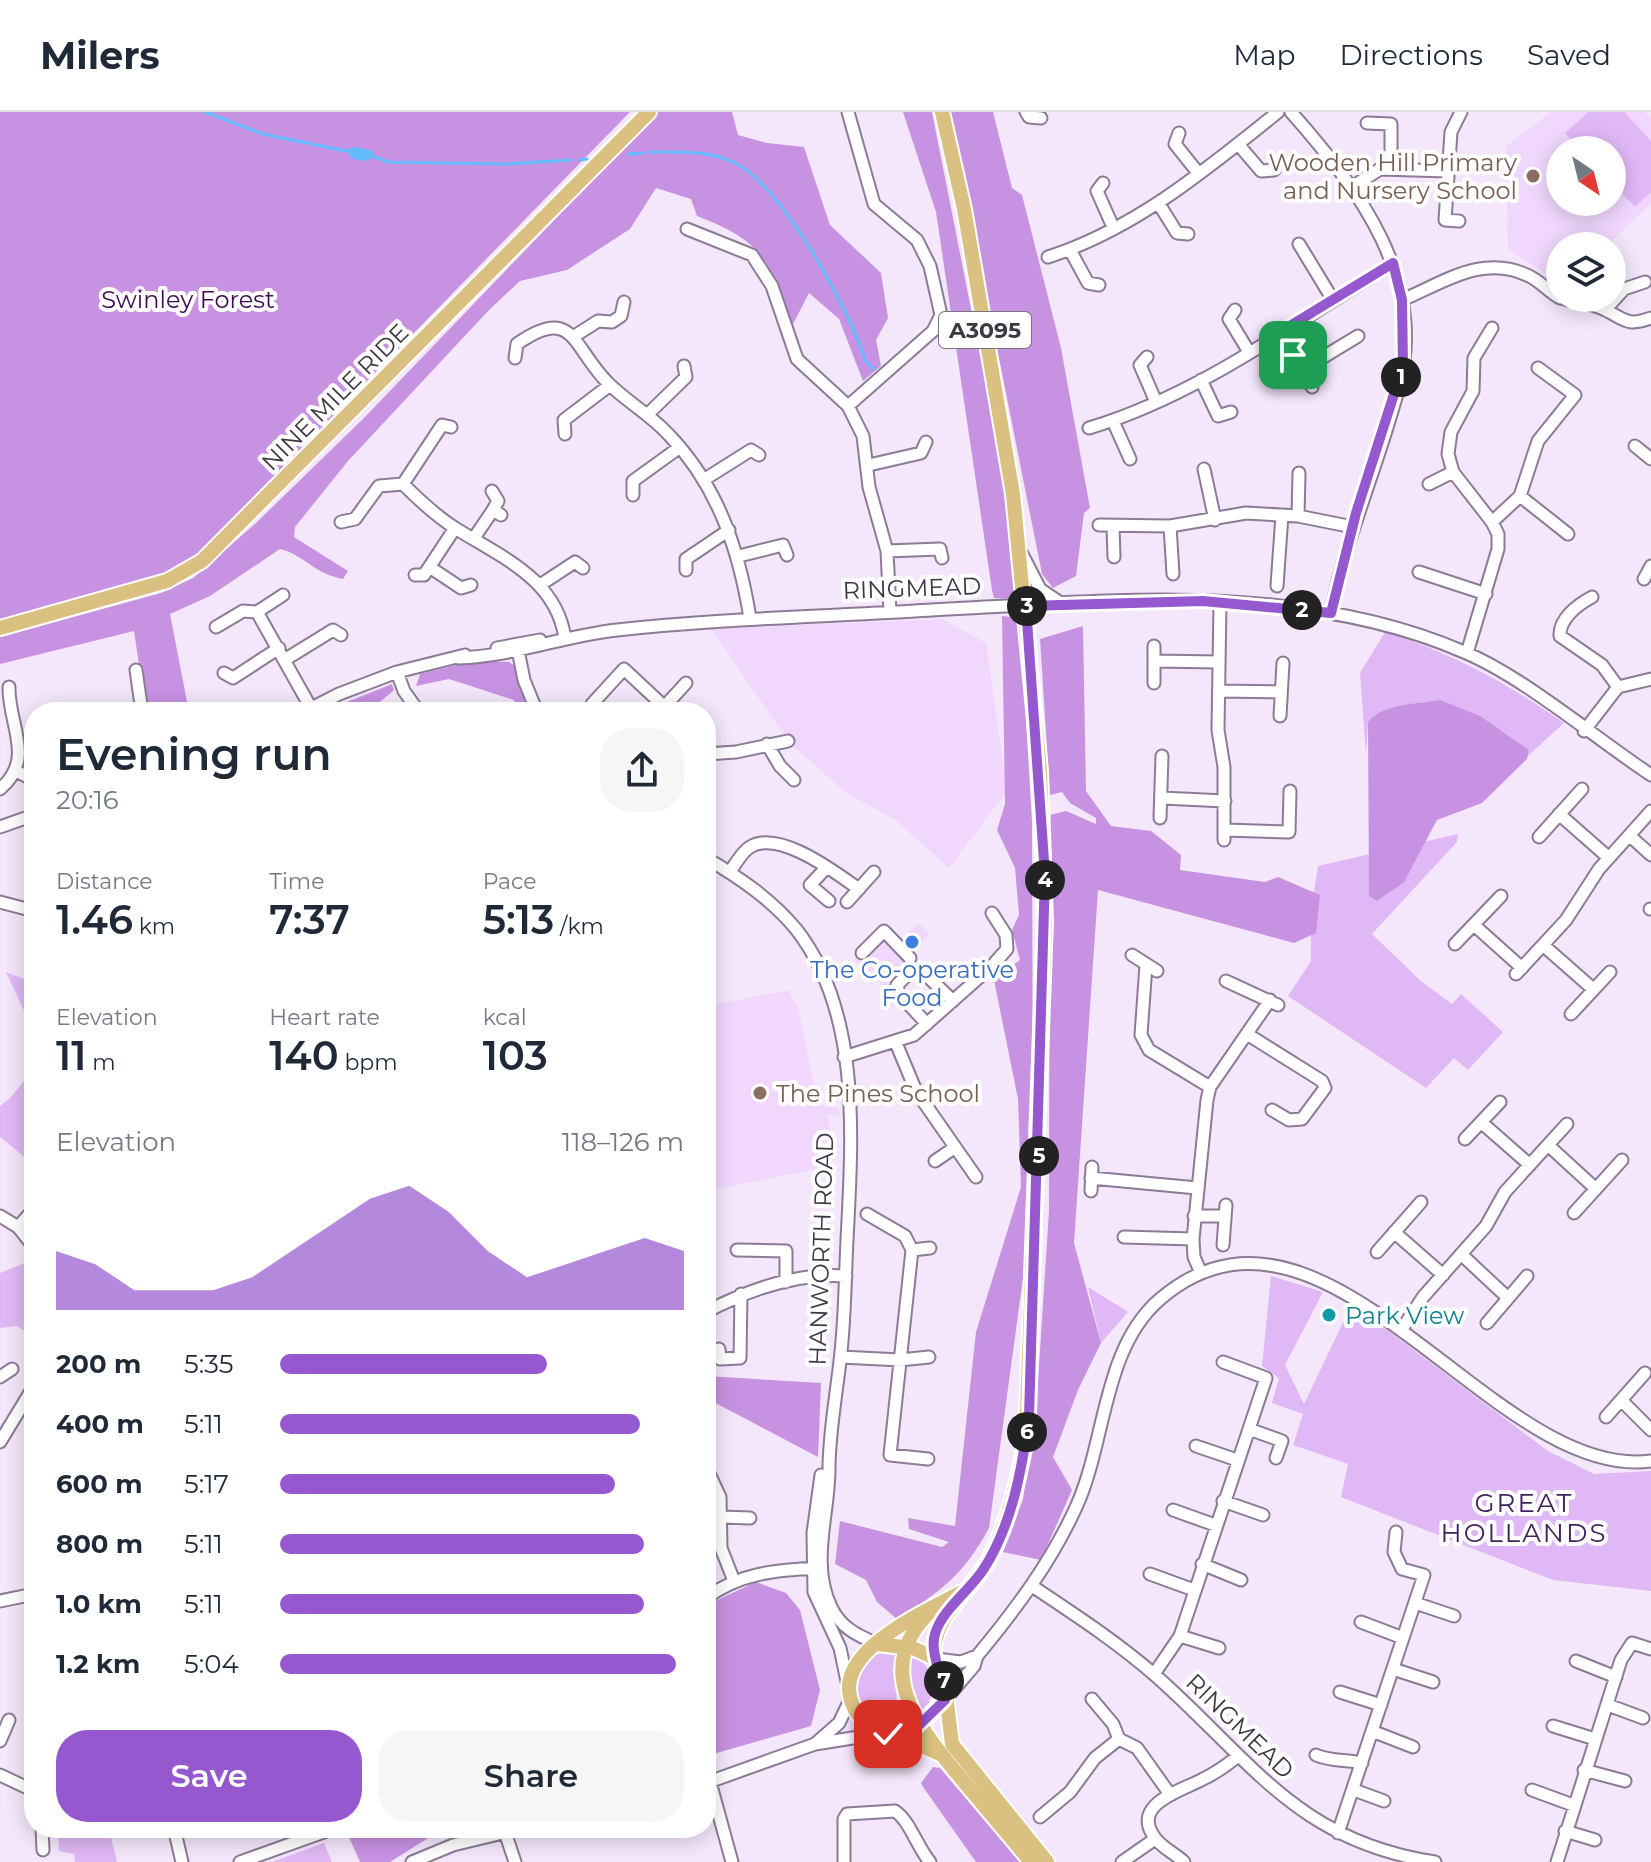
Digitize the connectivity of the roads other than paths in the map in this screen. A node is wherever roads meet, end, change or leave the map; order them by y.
1 (649, 112) edge
2 (848, 112) edge
3 (942, 112) edge
4 (1026, 112) edge
5 (1278, 112) edge
6 (1291, 112) edge
7 (1461, 112) edge
8 (1041, 118) dead end
9 (1367, 123) dead end
10 (1179, 133) dead end
11 (1238, 144) junction
12 (1391, 168) junction
13 (1274, 170) dead end
14 (1448, 171) junction
15 (1199, 174) junction
16 (1103, 183) dead end
17 (1352, 187) junction
18 (1159, 204) junction
19 (1459, 221) dead end
20 (1113, 227) junction
21 (687, 229) dead end
22 (1188, 234) dead end
23 (1299, 244) dead end
24 (1070, 250) junction
25 (1048, 257) dead end
26 (1393, 263) junction
27 (1645, 282) dead end
28 (1099, 285) dead end
29 (1546, 288) edge
30 (1626, 288) edge
31 (1333, 300) junction
32 (1402, 300) junction
33 (624, 302) dead end
34 (1235, 310) dead end
35 (1608, 312) edge
36 (1651, 318) edge
37 (1492, 328) dead end
38 (1280, 332) junction
39 (1358, 336) dead end
40 (573, 337) junction
41 (1249, 352) junction
42 (1147, 357) dead end
43 (515, 358) dead end
44 (684, 366) dead end
45 (1538, 368) dead end
46 (1302, 370) junction
47 (1201, 380) junction
48 (610, 385) junction
49 (1312, 387) dead end
50 (1156, 402) junction
51 (848, 406) junction
52 (1231, 412) dead end
53 (647, 415) junction
54 (1113, 421) junction
55 (451, 427) dead end
56 (1089, 428) dead end
57 (565, 434) dead end
58 (926, 442) dead end
59 (1635, 446) dead end
60 (680, 447) junction
61 (759, 455) dead end
62 (1130, 459) dead end
63 (1651, 459) edge
64 (869, 465) junction
65 (1204, 469) dead end
66 (1453, 472) junction
67 (1299, 473) dead end
68 (705, 479) junction
69 (403, 484) junction
70 (1429, 484) dead end
71 (492, 491) dead end
72 (633, 495) dead end
73 (1520, 496) junction
74 (1282, 515) junction
75 (1298, 516) junction
76 (1215, 520) junction
77 (341, 522) dead end
78 (1492, 522) junction
79 (1099, 525) dead end
80 (1170, 526) junction
81 (1113, 527) junction
82 (1353, 527) junction
83 (455, 528) junction
84 (729, 530) junction
85 (1568, 534) dead end
86 (474, 538) junction
87 (1020, 549) junction
88 (887, 551) junction
89 (787, 555) dead end
90 (739, 556) junction
91 (1114, 557) dead end
92 (942, 558) dead end
93 (1651, 566) edge
94 (431, 568) junction
95 (583, 568) dead end
96 (686, 570) dead end
97 (1419, 572) dead end
98 (1173, 574) dead end
99 (415, 575) dead end
100 (1644, 579) dead end
101 (471, 585) dead end
102 (540, 585) junction
103 (1277, 586) dead end
104 (1486, 594) junction
105 (283, 595) dead end
106 (1592, 597) dead end
107 (1220, 602) junction
108 (1062, 604) junction
109 (1026, 606) junction
110 (257, 612) junction
111 (890, 612) junction
112 (1331, 613) junction
113 (750, 618) junction
114 (216, 627) dead end
115 (0, 628) edge
116 (341, 635) dead end
117 (565, 639) junction
118 (1154, 646) dead end
119 (279, 648) junction
120 (518, 649) junction
121 (1467, 653) junction
122 (286, 659) junction
123 (1155, 661) junction
124 (1218, 662) junction
125 (1283, 663) dead end
126 (136, 670) dead end
127 (397, 672) junction
128 (224, 673) dead end
129 (1651, 679) edge
130 (686, 683) dead end
131 (1154, 683) dead end
132 (1618, 687) junction
133 (1219, 691) junction
134 (1281, 692) junction
135 (6, 695) edge
136 (139, 702) edge
137 (305, 702) edge
138 (327, 702) edge
139 (412, 702) edge
140 (534, 702) edge
141 (594, 702) edge
142 (659, 702) edge
143 (672, 702) edge
144 (1280, 716) dead end
145 (1584, 731) junction
146 (788, 741) dead end
147 (767, 744) junction
148 (716, 753) edge
149 (1162, 756) dead end
150 (16, 771) junction
151 (24, 775) edge
152 (1651, 775) edge
153 (794, 780) dead end
154 (0, 789) edge
155 (1582, 789) dead end
156 (1290, 791) dead end
157 (1162, 798) junction
158 (1225, 801) junction
159 (1651, 811) edge
160 (1559, 814) junction
161 (1160, 818) dead end
162 (24, 820) edge
163 (0, 827) edge
164 (1630, 836) junction
165 (1539, 837) dead end
166 (1651, 855) edge
167 (1609, 858) junction
168 (716, 864) edge
169 (827, 867) junction
170 (730, 872) junction
171 (874, 872) dead end
172 (859, 889) junction
173 (1501, 896) dead end
174 (829, 901) dead end
175 (0, 902) edge
176 (847, 902) dead end
177 (24, 908) edge
178 (992, 913) dead end
179 (1474, 925) junction
180 (1455, 944) dead end
181 (1543, 945) junction
182 (862, 953) dead end
183 (1132, 955) dead end
184 (910, 958) dead end
185 (1610, 972) dead end
186 (1226, 981) dead end
187 (1593, 989) junction
188 (953, 1001) junction
189 (1571, 1014) dead end
190 (927, 1024) junction
191 (1247, 1034) junction
192 (896, 1043) junction
193 (844, 1057) junction
194 (1210, 1087) junction
195 (1500, 1102) dead end
196 (1272, 1110) dead end
197 (1482, 1123) junction
198 (1567, 1124) dead end
199 (1465, 1139) dead end
200 (1549, 1146) junction
201 (954, 1148) junction
202 (1622, 1160) dead end
203 (935, 1161) dead end
204 (1530, 1165) junction
205 (976, 1177) dead end
206 (1197, 1188) junction
207 (1596, 1189) junction
208 (1091, 1191) dead end
209 (1421, 1202) dead end
210 (1574, 1213) dead end
211 (867, 1214) dead end
212 (0, 1216) edge
213 (1194, 1216) junction
214 (24, 1220) edge
215 (18, 1227) junction
216 (1394, 1232) junction
217 (24, 1234) edge
218 (1193, 1239) junction
219 (1129, 1240) dead end
220 (1223, 1245) dead end
221 (930, 1248) dead end
222 (737, 1250) dead end
223 (912, 1250) junction
224 (1377, 1252) dead end
225 (1462, 1255) junction
226 (1201, 1273) junction
227 (1443, 1275) junction
228 (846, 1276) junction
229 (1527, 1276) dead end
230 (786, 1282) junction
231 (741, 1294) junction
232 (1508, 1298) junction
233 (716, 1307) edge
234 (1487, 1323) dead end
235 (1402, 1329) junction
236 (719, 1349) dead end
237 (841, 1357) junction
238 (929, 1357) dead end
239 (900, 1360) junction
240 (1223, 1362) dead end
241 (12, 1369) dead end
242 (1645, 1373) dead end
243 (0, 1377) edge
244 (1621, 1400) junction
245 (24, 1402) edge
246 (1606, 1417) dead end
247 (1249, 1429) junction
248 (1651, 1430) edge
249 (0, 1442) edge
250 (1196, 1446) dead end
251 (1276, 1458) dead end
252 (928, 1459) dead end
253 (1237, 1460) junction
254 (1651, 1461) edge
255 (1223, 1501) junction
256 (716, 1502) edge
257 (1173, 1510) dead end
258 (1263, 1515) dead end
259 (721, 1517) junction
260 (750, 1518) dead end
261 (1215, 1525) junction
262 (1396, 1532) dead end
263 (1202, 1564) junction
264 (817, 1568) junction
265 (790, 1569) junction
266 (1150, 1574) dead end
267 (1241, 1580) dead end
268 (734, 1581) junction
269 (1032, 1586) junction
270 (968, 1589) junction
271 (1194, 1590) junction
272 (716, 1592) edge
273 (814, 1592) junction
274 (24, 1596) edge
275 (0, 1601) edge
276 (1415, 1603) junction
277 (934, 1608) junction
278 (1454, 1616) dead end
279 (1361, 1622) dead end
280 (1180, 1636) junction
281 (1403, 1638) junction
282 (877, 1644) junction
283 (906, 1647) junction
284 (1219, 1648) dead end
285 (1651, 1649) edge
286 (977, 1656) junction
287 (935, 1658) junction
288 (1576, 1661) dead end
289 (1393, 1669) junction
290 (1154, 1674) junction
291 (1616, 1677) junction
292 (1433, 1682) dead end
293 (1340, 1692) dead end
294 (849, 1694) junction
295 (1092, 1699) dead end
296 (945, 1700) junction
297 (1381, 1705) junction
298 (1608, 1705) junction
299 (1643, 1718) dead end
300 (9, 1720) dead end
301 (920, 1726) junction
302 (1553, 1726) dead end
303 (1372, 1731) junction
304 (891, 1734) junction
305 (1119, 1739) junction
306 (1595, 1739) junction
307 (0, 1741) edge
308 (815, 1744) junction
309 (1413, 1747) dead end
310 (940, 1754) junction
311 (1316, 1755) dead end
312 (1238, 1756) junction
313 (1362, 1763) junction
314 (1584, 1770) junction
315 (0, 1775) edge
316 (716, 1779) edge
317 (1625, 1781) dead end
318 (24, 1786) edge
319 (1354, 1790) junction
320 (1532, 1790) dead end
321 (1169, 1793) junction
322 (1384, 1801) dead end
323 (1573, 1805) junction
324 (716, 1809) edge
325 (1040, 1817) dead end
326 (1565, 1831) junction
327 (1338, 1833) junction
328 (42, 1838) edge
329 (176, 1838) edge
330 (307, 1838) edge
331 (481, 1838) edge
332 (507, 1838) edge
333 (1155, 1839) junction
334 (1595, 1840) dead end
335 (43, 1850) dead end
336 (182, 1862) edge
337 (240, 1862) edge
338 (412, 1862) edge
339 (513, 1862) edge
340 (732, 1862) edge
341 (844, 1862) edge
342 (930, 1862) edge
343 (1031, 1862) edge
344 (1047, 1862) edge
345 (1122, 1862) edge
346 (1184, 1862) edge
347 (1433, 1862) edge
348 (1557, 1862) edge

1 - 115 main road, NINE MILE RIDE
2 - 51 street
3 - 87 main road, A3095
4 - 8 street
5 - 11 street
6 - 17 street
7 - 14 street
9 - 12 street
10 - 15 street
11 - 13 street
11 - 15 street
12 - 14 street
12 - 17 street
14 - 19 street
15 - 18 street
16 - 20 street
17 - 26 street
18 - 20 street
18 - 22 street
20 - 24 street
21 - 51 street
23 - 31 street
24 - 25 street
24 - 28 street
26 - 31 street
26 - 32 street
27 - 30 street
29 - 32 street
31 - 38 street
32 - 82 street
33 - 40 street
34 - 41 street
35 - 36 street
37 - 66 street
38 - 41 street
38 - 46 street
39 - 46 street
40 - 43 street
40 - 48 street
41 - 47 street
42 - 50 street
44 - 53 street
45 - 73 street
46 - 49 street
47 - 50 street
47 - 52 street
48 - 53 street
48 - 57 street
50 - 54 street
51 - 64 street
53 - 60 street
54 - 56 street
54 - 62 street
55 - 69 street
58 - 64 street
59 - 63 street
60 - 68 street
60 - 72 street
61 - 68 street
64 - 88 street
65 - 76 street
66 - 70 street
66 - 78 street
67 - 75 street
68 - 84 street
69 - 77 street
69 - 83 street
71 - 86 street
73 - 78 street
73 - 85 street
74 - 75 street
74 - 76 street
74 - 103 street
75 - 82 street
76 - 80 street
78 - 104 street
79 - 81 street
80 - 81 street
80 - 98 street
81 - 91 street
82 - 112 street
83 - 86 street
83 - 94 street
84 - 90 street
84 - 96 street
86 - 102 street
87 - 108 street
87 - 109 main road, A3095
88 - 92 street
88 - 111 street
89 - 90 street
90 - 113 street
93 - 100 street
94 - 99 street
94 - 101 street
95 - 102 street
97 - 104 street
102 - 117 street
104 - 121 street
105 - 110 street
106 - 132 street
107 - 108 street, RINGMEAD
107 - 112 street, RINGMEAD
107 - 124 street
108 - 109 street, RINGMEAD
109 - 111 street, RINGMEAD
109 - 270 main road, A3095
110 - 114 street
110 - 119 street
111 - 113 street, RINGMEAD
112 - 121 street, RINGMEAD
113 - 117 street, RINGMEAD
116 - 122 street
117 - 120 street, RINGMEAD
118 - 123 street
119 - 122 street
119 - 128 street
120 - 127 street, RINGMEAD
120 - 140 street
121 - 145 street, RINGMEAD
122 - 137 street
123 - 124 street
123 - 131 street
124 - 133 street
125 - 134 street
126 - 136 street
127 - 138 street, RINGMEAD
127 - 139 street
129 - 132 street
130 - 143 street
132 - 145 street
133 - 134 street
133 - 158 street
134 - 144 street
135 - 150 street
141 - 142 street
145 - 152 street, RINGMEAD
146 - 147 street
147 - 148 street
147 - 153 street
149 - 157 street
150 - 151 street
150 - 154 street
155 - 160 street
156 - 158 street
157 - 158 street
157 - 161 street
159 - 164 street
160 - 165 street
160 - 167 street
162 - 163 street
164 - 166 street
164 - 167 street
167 - 181 street
168 - 170 street, HANWORTH ROAD
169 - 170 street
169 - 172 street
169 - 174 street
170 - 193 street, HANWORTH ROAD
171 - 172 street
172 - 176 street
173 - 179 street
175 - 177 street
178 - 188 street
179 - 180 street
179 - 181 street
181 - 187 street
182 - 184 street
183 - 194 street
185 - 187 street
186 - 191 street
187 - 189 street
188 - 190 street
188 - 190 street
190 - 192 street
191 - 194 street
191 - 196 street
192 - 193 street
192 - 201 street
193 - 228 street, HANWORTH ROAD
194 - 206 street
195 - 197 street
197 - 199 street
197 - 204 street
198 - 200 street
200 - 204 street
200 - 207 street
201 - 203 street
201 - 205 street
202 - 207 street
204 - 225 street
206 - 208 street
206 - 213 street
207 - 210 street
209 - 216 street
211 - 223 street
212 - 215 street
213 - 218 street
213 - 220 street
214 - 215 street
215 - 217 street
216 - 224 street
216 - 227 street
218 - 219 street
218 - 226 street
221 - 223 street
222 - 230 street
223 - 239 street
225 - 227 street
225 - 232 street
226 - 235 street
226 - 269 street
227 - 235 street
228 - 230 street
228 - 237 street, HANWORTH ROAD
229 - 232 street
230 - 231 street
231 - 233 street
231 - 236 street
232 - 234 street
235 - 254 street
237 - 239 street
237 - 264 street, HANWORTH ROAD
238 - 239 street
239 - 252 street
240 - 247 street
241 - 243 street
242 - 244 street
244 - 246 street
244 - 248 street
245 - 249 street
247 - 251 street
247 - 253 street
250 - 253 street
253 - 255 street
255 - 258 street
255 - 261 street
256 - 259 street
257 - 261 street
259 - 260 street
259 - 268 street
261 - 263 street
262 - 276 street
263 - 267 street
263 - 271 street
264 - 265 street
264 - 273 street, HANWORTH ROAD
264 - 282 street, HANWORTH ROAD
265 - 268 street
265 - 273 street
266 - 271 street
268 - 272 street
269 - 286 street
269 - 290 street, RINGMEAD
270 - 277 main road, A3095
270 - 287 main road, A3095
271 - 280 street
273 - 294 street, HANWORTH ROAD
274 - 275 street
276 - 278 street
276 - 281 street
277 - 282 main road, A3095
277 - 283 main road, A3095
279 - 281 street
280 - 284 street
280 - 290 street
281 - 289 street
282 - 283 main road
282 - 294 main road
283 - 287 main road
283 - 301 main road
285 - 291 street
286 - 287 street
286 - 296 street
287 - 296 main road
288 - 291 street
289 - 292 street
289 - 297 street
290 - 312 street, RINGMEAD
291 - 298 street
293 - 297 street
294 - 304 main road
294 - 308 street
295 - 305 street
296 - 301 main road
296 - 344 main road
297 - 303 street
298 - 299 street
298 - 306 street
300 - 307 street
301 - 304 main road
301 - 310 main road
302 - 306 street
303 - 309 street
303 - 313 street
304 - 308 street
304 - 310 main road
305 - 321 street
305 - 325 street
306 - 314 street
308 - 316 street
310 - 343 main road
311 - 313 street
312 - 321 street
312 - 327 street, RINGMEAD
313 - 319 street
314 - 317 street
314 - 323 street
315 - 318 street
319 - 322 street
319 - 327 street
320 - 323 street
321 - 333 street
323 - 326 street
324 - 340 street
326 - 334 street
326 - 348 street
327 - 347 street, RINGMEAD
328 - 335 street
329 - 336 street
330 - 337 street
331 - 338 street
332 - 339 street
333 - 345 street
333 - 346 street
341 - 342 street

